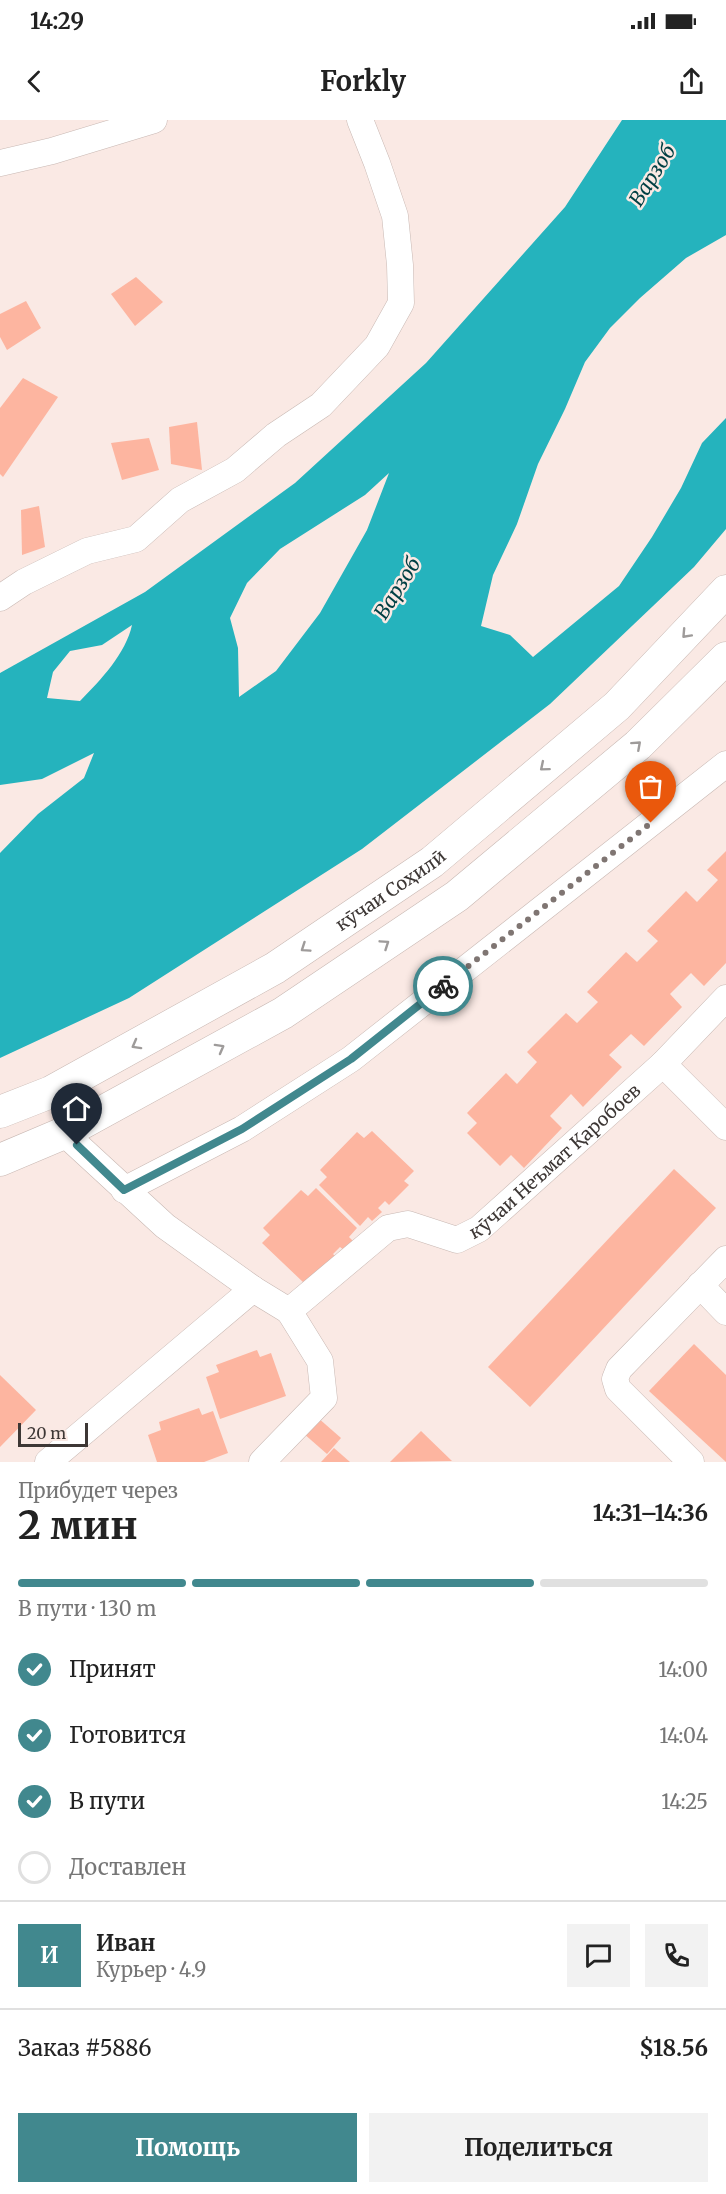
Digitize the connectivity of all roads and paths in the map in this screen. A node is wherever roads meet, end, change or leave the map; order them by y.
1 (154, 120) edge
2 (360, 120) edge
3 (0, 163) edge
4 (726, 591) edge
5 (0, 598) edge
6 (726, 658) edge
7 (726, 764) edge
8 (726, 999) edge
9 (663, 1064) junction
10 (0, 1112) edge
11 (726, 1127) edge
12 (64, 1133) junction
13 (0, 1160) edge
14 (124, 1190) junction
15 (726, 1259) edge
16 (700, 1285) junction
17 (253, 1289) junction
18 (289, 1311) junction
19 (726, 1312) edge
20 (48, 1462) edge
21 (262, 1462) edge
22 (691, 1462) edge

1 - 3 street
2 - 5 street
4 -> 10 main road, кӯчаи Соҳилӣ
12 -> 6 main road
7 - 14 street
8 - 9 street, кӯчаи Неъмат Қаробоев
9 - 11 street
9 - 18 street, кӯчаи Неъмат Қаробоев
12 - 13 main road
12 - 14 street
14 - 17 street
15 - 16 street
16 - 19 street
16 - 22 street
17 - 18 street
17 - 20 street
18 - 21 street

